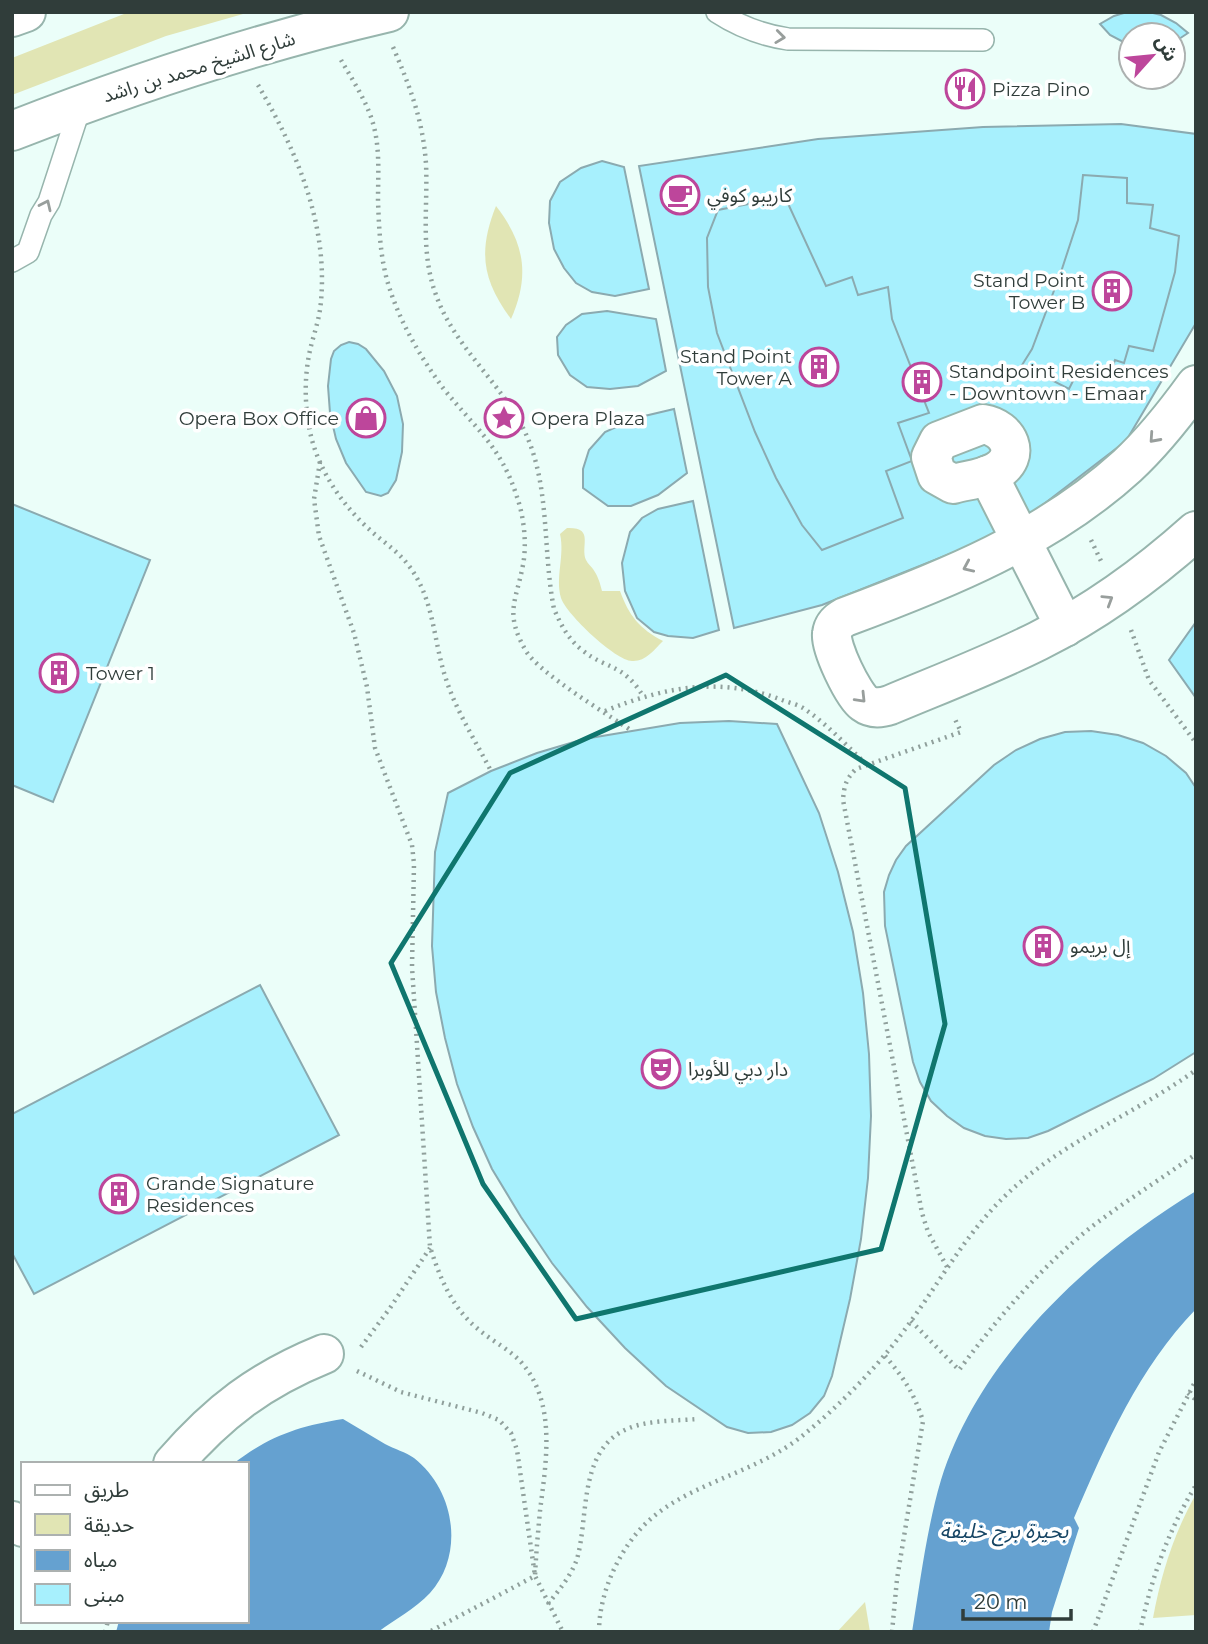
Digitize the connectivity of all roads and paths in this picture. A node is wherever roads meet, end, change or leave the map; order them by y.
1 (26, 12) edge
2 (717, 12) edge
3 (384, 13) edge
4 (12, 18) edge
5 (322, 29) junction
6 (983, 40) dead end
7 (239, 52) junction
8 (81, 104) junction
9 (12, 131) edge
10 (12, 261) edge
11 (1196, 385) edge
12 (320, 462) junction
13 (988, 475) dead end
14 (1075, 508) junction
15 (1196, 531) edge
16 (1022, 541) junction
17 (1117, 594) junction
18 (1065, 627) junction
19 (939, 684) junction
20 (643, 696) junction
21 (604, 712) junction
22 (632, 731) dead end
23 (1196, 743) edge
24 (866, 764) junction
25 (491, 771) dead end
26 (1196, 1070) edge
27 (1196, 1154) edge
28 (947, 1267) junction
29 (911, 1321) junction
30 (324, 1353) joint
31 (885, 1356) junction
32 (1196, 1380) edge
33 (1188, 1393) junction
34 (1196, 1400) edge
35 (696, 1419) dead end
36 (175, 1462) edge
37 (1196, 1485) edge
38 (535, 1576) junction
39 (548, 1604) junction
40 (429, 1632) edge
41 (563, 1632) edge
42 (599, 1632) edge
43 (892, 1632) edge
44 (1093, 1632) edge
45 (1140, 1632) edge

1 - 4 street
2 -> 6 lane
3 - 5 street, شارع الشيخ محمد بن راشد
3 - 20 path
5 - 7 street, شارع الشيخ محمد بن راشد
5 - 21 path
7 - 8 street, شارع الشيخ محمد بن راشد
7 - 12 path
8 - 9 street, شارع الشيخ محمد بن راشد
10 -> 8 lane
11 -> 14 street
12 - 25 path
12 - 38 path
13 - 16 street
14 - 16 street
14 - 17 path
15 - 17 street
16 - 18 street
16 -> 19 street
18 -> 17 street
17 - 23 path
18 - 19 street
19 - 24 path
20 - 21 path
20 - 24 path
21 - 22 path
24 - 28 path
26 - 28 path
27 - 29 path
28 - 29 path
29 - 31 path
30 - 36 street
30 - 38 path
31 - 42 path
31 - 43 path
32 - 33 path
33 - 34 path
33 - 44 path
35 - 39 path
37 - 45 path
38 - 39 path
38 - 40 path
39 - 41 path

